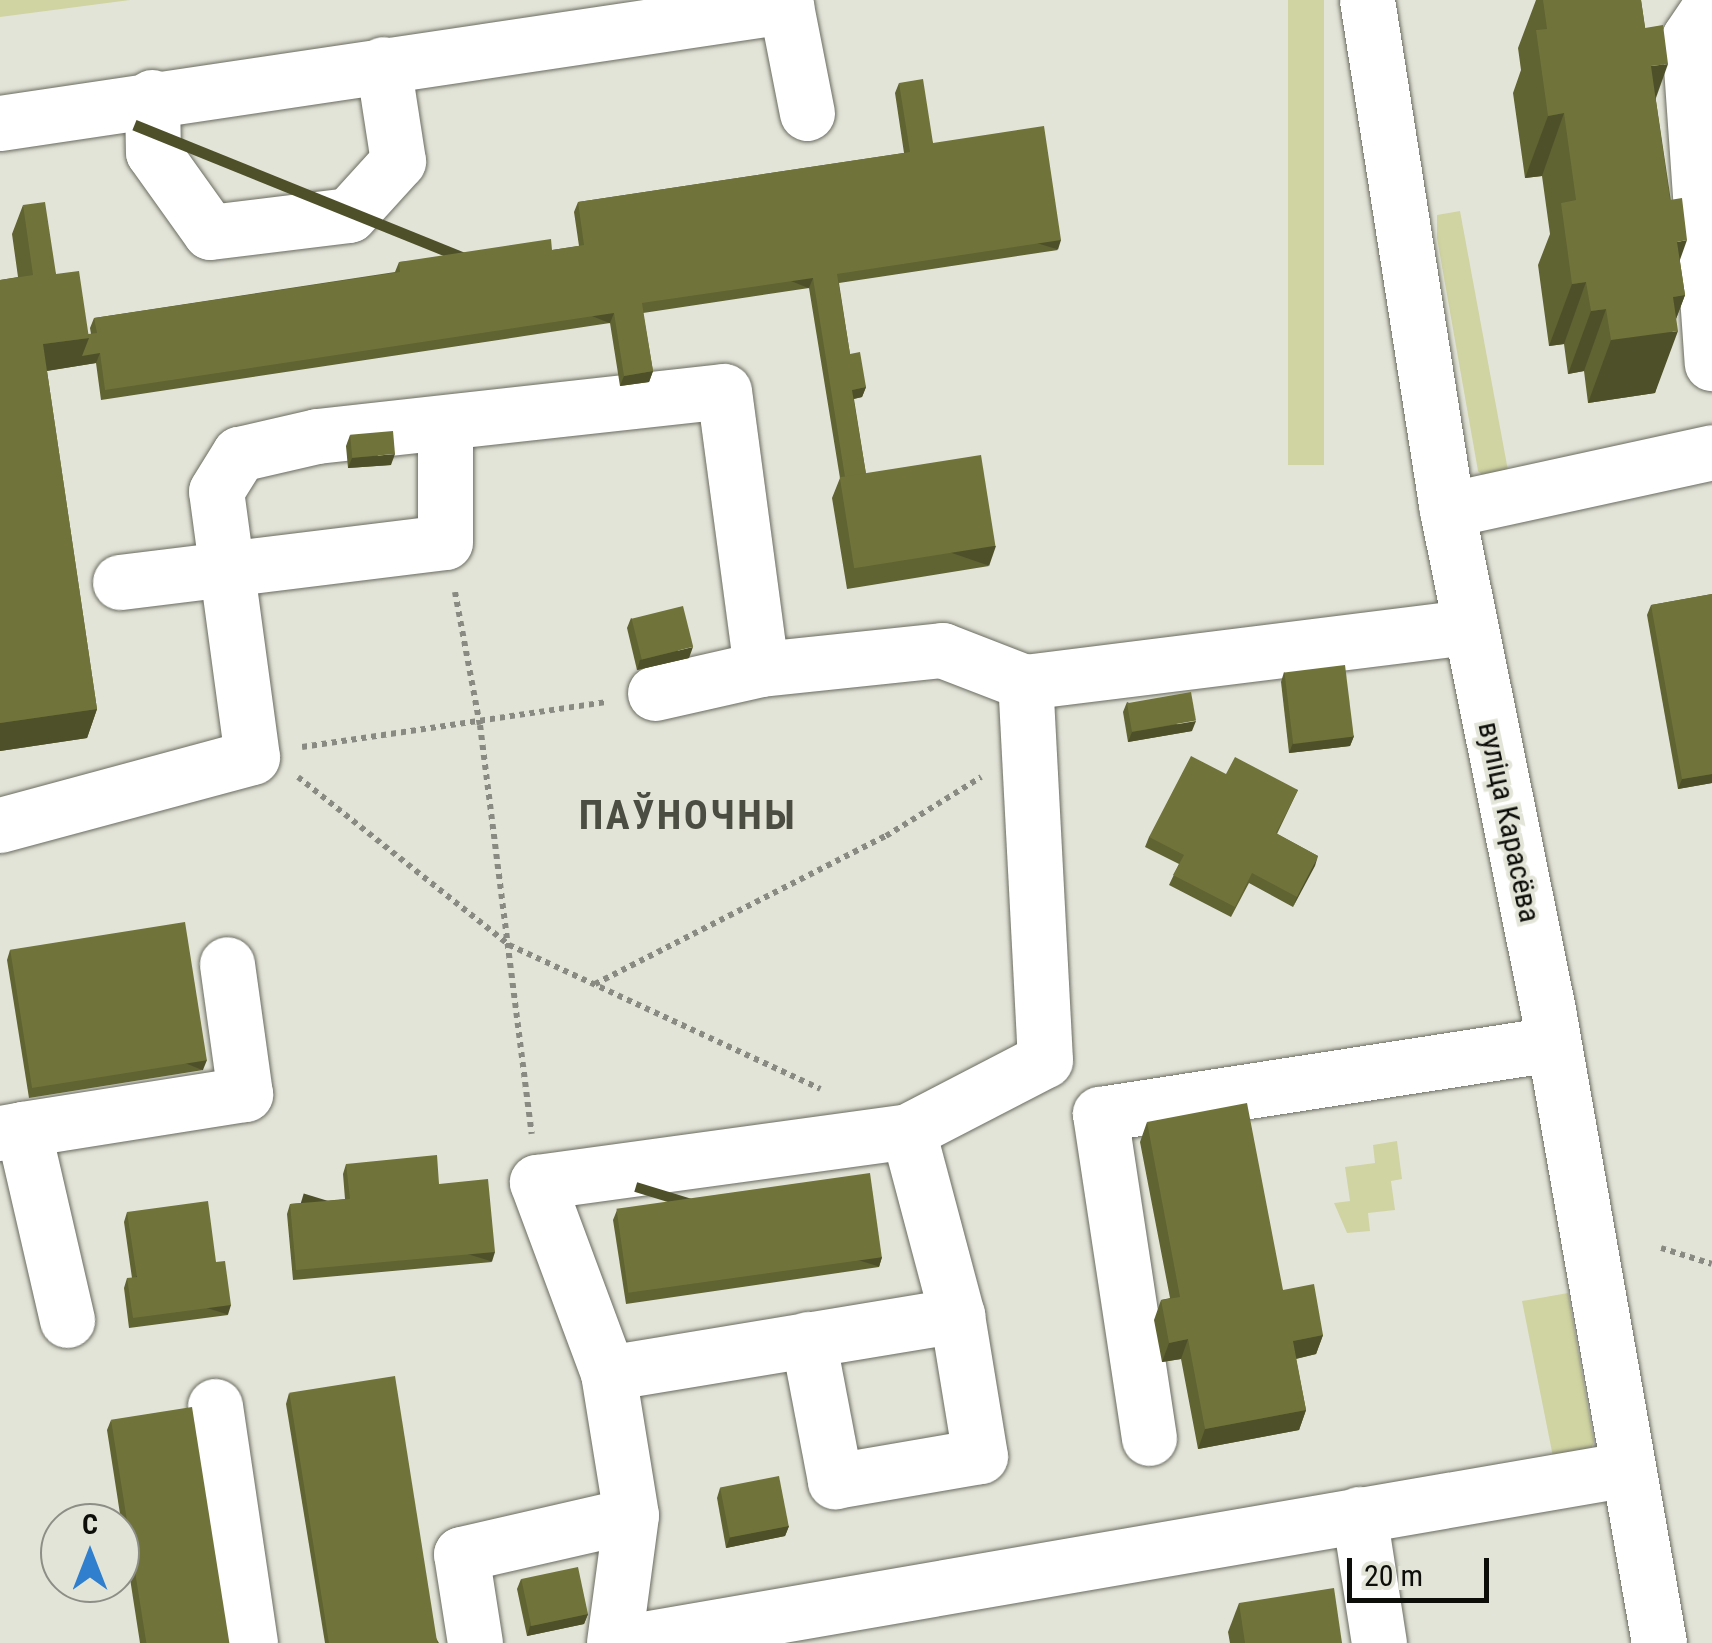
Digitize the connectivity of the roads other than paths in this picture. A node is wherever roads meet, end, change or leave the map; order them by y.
1 (1367, 0) edge
2 (1712, 4) edge
3 (382, 64) junction
4 (152, 98) junction
5 (806, 113) dead end
6 (0, 123) edge
7 (1712, 363) edge
8 (446, 425) junction
9 (1712, 452) edge
10 (1447, 510) junction
11 (225, 569) junction
12 (120, 582) dead end
13 (1468, 627) junction
14 (761, 669) junction
15 (1025, 682) junction
16 (655, 693) road end
17 (0, 825) edge
18 (227, 964) dead end
19 (1554, 1044) junction
20 (11, 1131) edge
21 (908, 1131) junction
22 (958, 1315) junction
23 (67, 1320) dead end
24 (808, 1339) junction
25 (608, 1374) junction
26 (215, 1406) dead end
27 (1149, 1438) dead end
28 (1627, 1469) junction
29 (1358, 1514) junction
30 (631, 1515) junction
31 (250, 1643) edge
32 (475, 1643) edge
33 (617, 1643) edge
34 (1379, 1643) edge
35 (1659, 1643) edge

1 - 10 street, вуліца Карасёва
2 - 7 street
3 - 4 street
3 - 4 street
3 - 5 street
4 - 6 street
8 - 11 street
8 - 11 street
8 - 14 street
9 - 10 street
10 - 13 street, вуліца Карасёва
11 - 12 street
11 - 17 street
13 - 15 street
13 - 19 street, вуліца Карасёва
14 - 15 street
14 - 16 street
15 - 21 street
18 - 20 street
19 - 27 street
19 - 28 street, вуліца Карасёва
20 - 23 street
21 - 22 street
21 - 25 street
22 - 24 street
22 - 24 street
24 - 25 street
25 - 30 street
26 - 31 street
28 - 29 street
28 - 35 street, вуліца Карасёва
29 - 33 street
29 - 34 street
30 - 32 street
30 - 33 street

